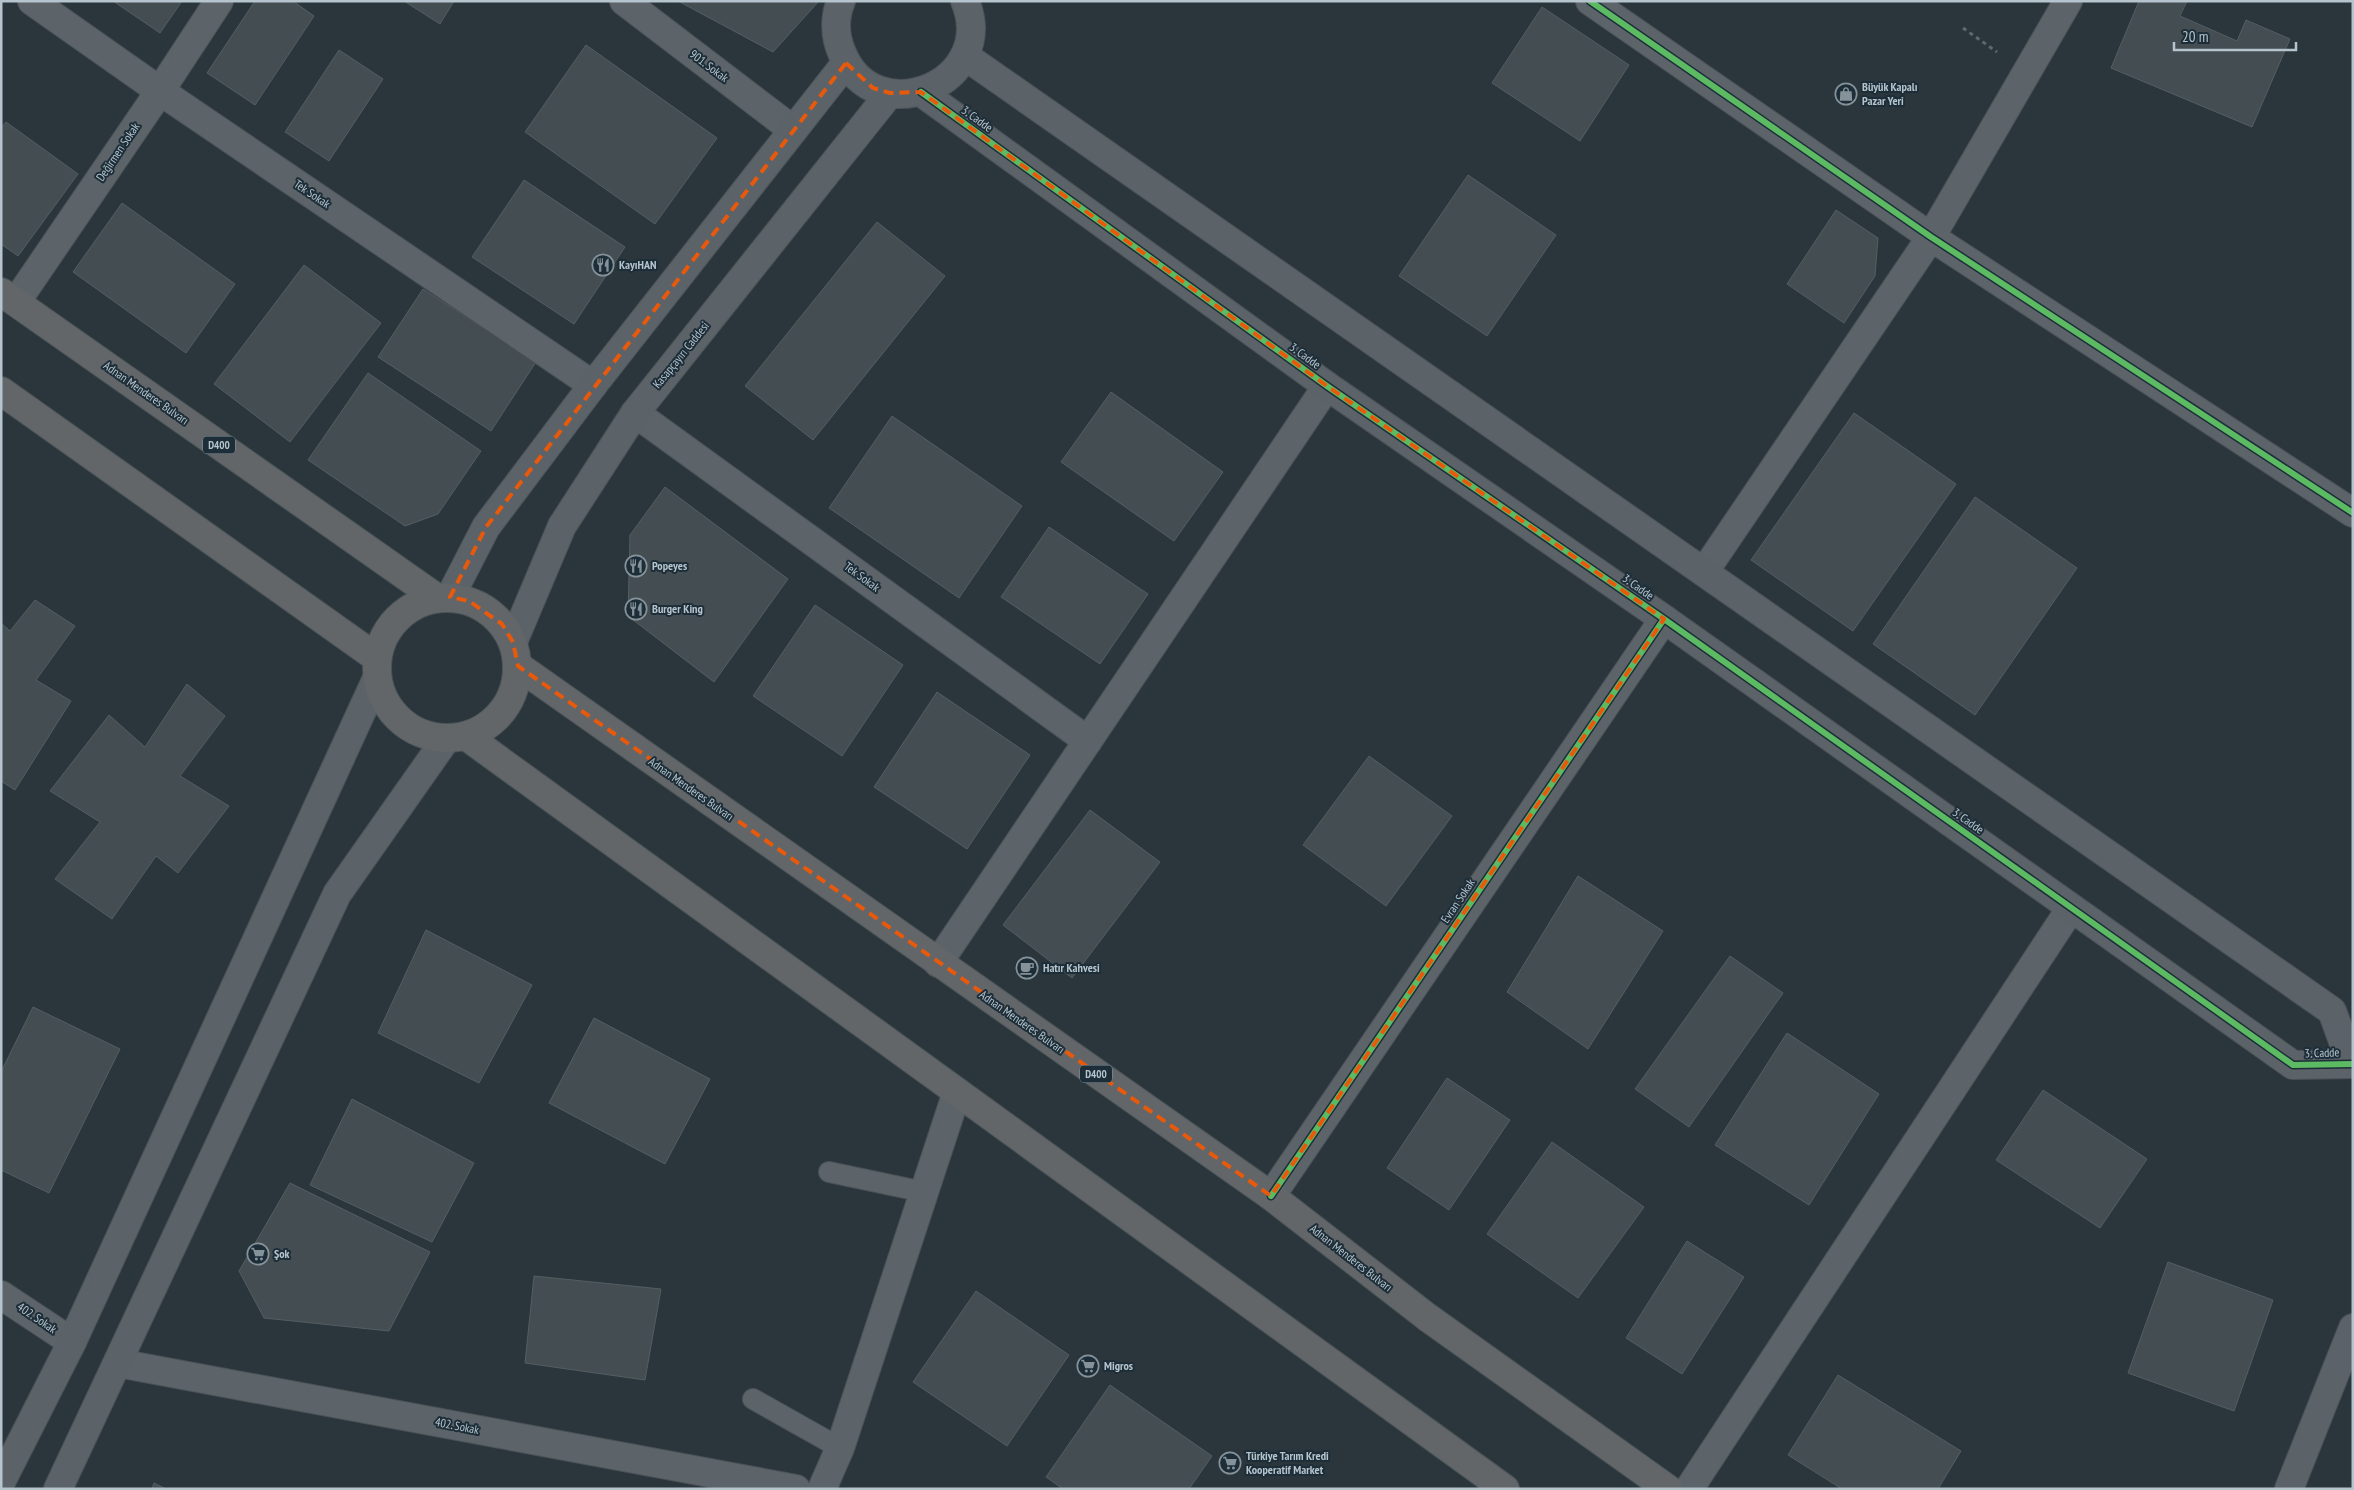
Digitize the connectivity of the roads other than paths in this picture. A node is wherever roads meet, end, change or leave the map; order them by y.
1 (32, 1) edge
2 (219, 1) edge
3 (624, 1) edge
4 (841, 1) edge
5 (965, 1) edge
6 (1590, 1) edge
7 (2068, 1) edge
8 (965, 56) junction
9 (846, 63) junction
10 (160, 91) junction
11 (921, 92) junction
12 (890, 93) junction
13 (793, 130) junction
14 (1931, 237) junction
15 (9, 297) edge
16 (593, 385) junction
17 (1327, 386) junction
18 (1, 391) edge
19 (635, 413) junction
20 (2353, 513) edge
21 (1704, 572) junction
22 (443, 598) junction
23 (1664, 619) junction
24 (515, 654) junction
25 (377, 668) junction
26 (456, 738) junction
27 (1088, 741) junction
28 (2071, 908) junction
29 (938, 964) junction
30 (2352, 1064) edge
31 (957, 1092) junction
32 (829, 1172) dead end
33 (924, 1192) junction
34 (1271, 1196) junction
35 (1, 1295) edge
36 (2353, 1328) edge
37 (72, 1342) junction
38 (118, 1363) junction
39 (753, 1399) dead end
40 (840, 1448) junction
41 (1, 1482) edge
42 (58, 1489) edge
43 (796, 1489) edge
44 (822, 1489) edge
45 (1505, 1489) edge
46 (1668, 1489) edge
47 (1689, 1489) edge
48 (2289, 1489) edge

1 - 10 street, Tek Sokak
2 - 10 street, Değirmen Sokak
3 - 13 street, 901. Sokak
4 - 9 street
5 - 8 street
6 - 14 street
7 - 14 street
8 - 11 street
8 - 21 street, 3. Cadde
9 - 12 street
9 - 13 street
10 - 15 street, Değirmen Sokak
10 - 16 street, Tek Sokak
11 - 12 street
11 - 17 street, 3. Cadde
12 - 19 street, Kasapçayırı Caddesi
13 - 16 street
14 - 20 street
14 - 21 street
15 - 22 highway, Adnan Menderes Bulvarı / D400
16 - 22 street
17 - 23 street, 3. Cadde
17 - 27 street
18 - 25 highway
19 - 24 street, Kasapçayırı Caddesi
19 - 27 street, Tek Sokak
21 - 30 street, 3. Cadde
22 - 24 highway
22 - 25 highway
23 - 28 street, 3. Cadde
23 - 34 street, Evran Sokak
24 - 26 highway
24 - 29 highway, Adnan Menderes Bulvarı / D400
25 - 26 highway
25 - 37 street
26 - 31 highway
26 - 38 street
27 - 29 street
28 - 30 street, 3. Cadde
28 - 47 street
29 - 34 highway, Adnan Menderes Bulvarı / D400
31 - 33 street
31 - 45 highway
32 - 33 lane
33 - 40 street
34 - 46 highway, Adnan Menderes Bulvarı / D400
35 - 37 street, 402. Sokak
36 - 48 street
37 - 41 street
38 - 42 street
38 - 43 street, 402. Sokak
39 - 40 lane
40 - 44 street

